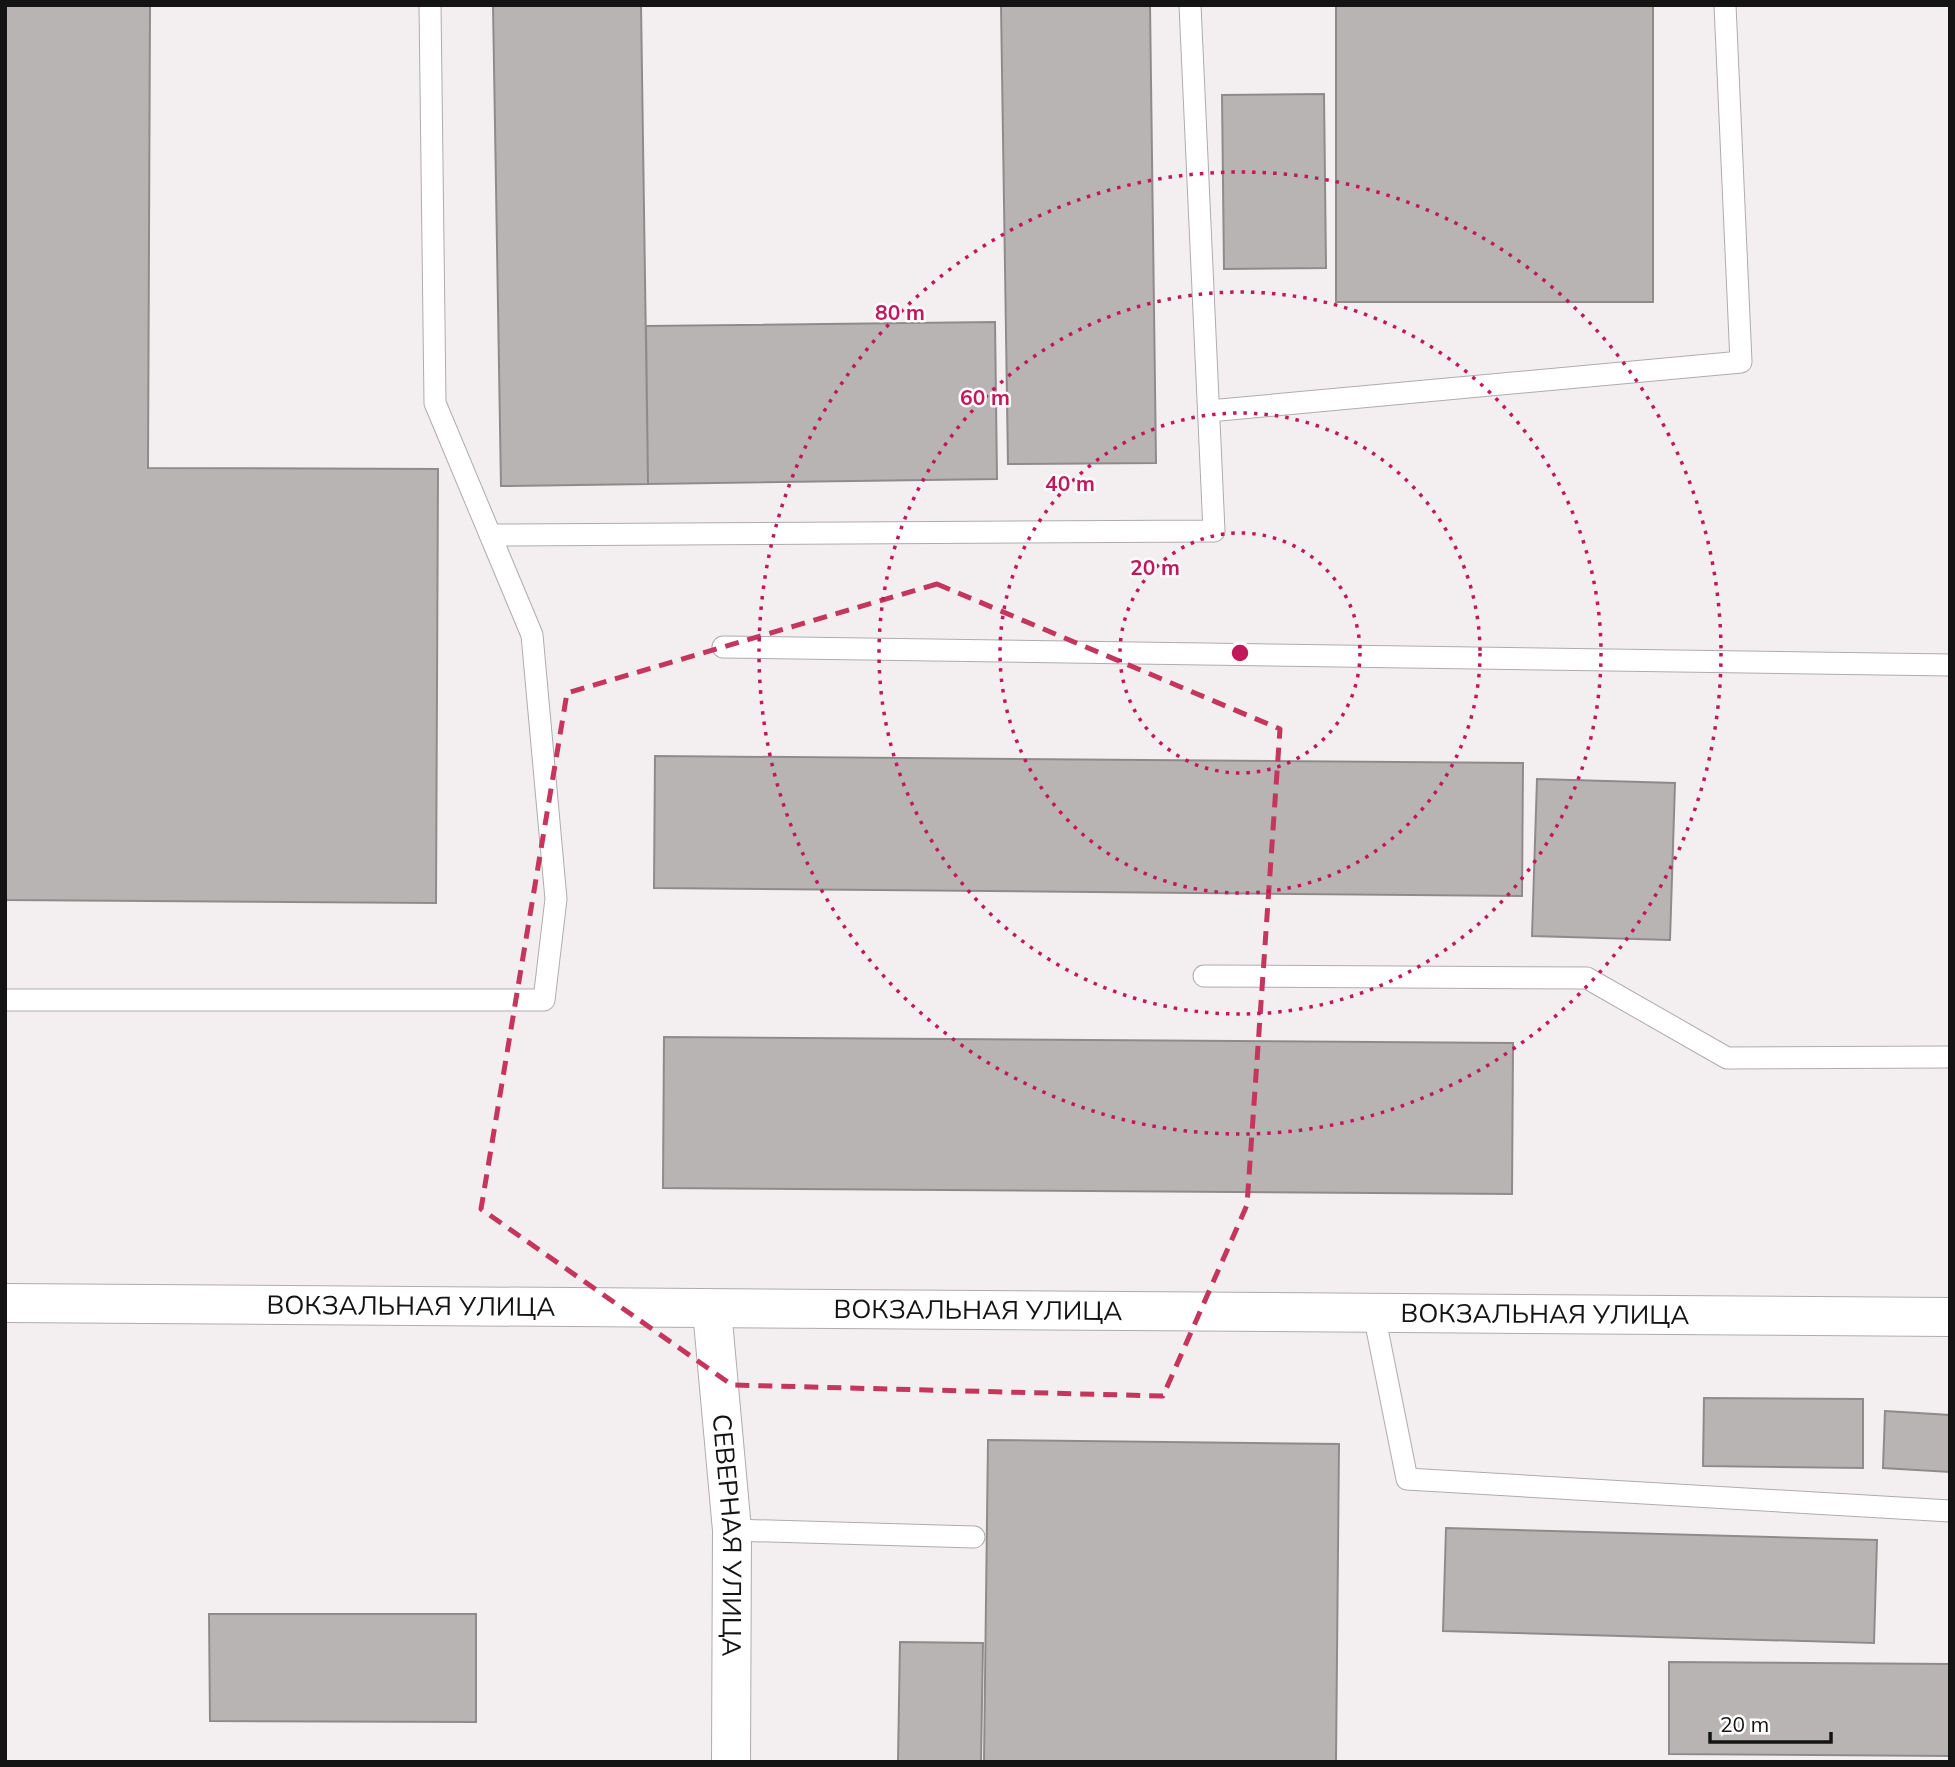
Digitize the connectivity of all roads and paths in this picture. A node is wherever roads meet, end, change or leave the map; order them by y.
1 (430, 5) edge
2 (1190, 5) edge
3 (1725, 5) edge
4 (1209, 411) junction
5 (490, 535) junction
6 (723, 647) dead end
7 (1950, 665) edge
8 (1204, 976) dead end
9 (5, 1000) edge
10 (1950, 1058) edge
11 (5, 1303) edge
12 (712, 1310) junction
13 (1374, 1314) junction
14 (1950, 1317) edge
15 (1950, 1511) edge
16 (732, 1530) junction
17 (974, 1537) dead end
18 (731, 1762) edge

1 - 5 lane
2 - 4 lane
3 - 4 lane
4 - 5 lane
5 - 9 lane
6 - 7 lane
8 - 10 lane
11 - 12 street, ВОКЗАЛЬНАЯ УЛИЦА
12 - 13 street, ВОКЗАЛЬНАЯ УЛИЦА
12 - 16 street, СЕВЕРНАЯ УЛИЦА
13 - 14 street, ВОКЗАЛЬНАЯ УЛИЦА
13 - 15 lane
16 - 17 lane
16 - 18 street, СЕВЕРНАЯ УЛИЦА

